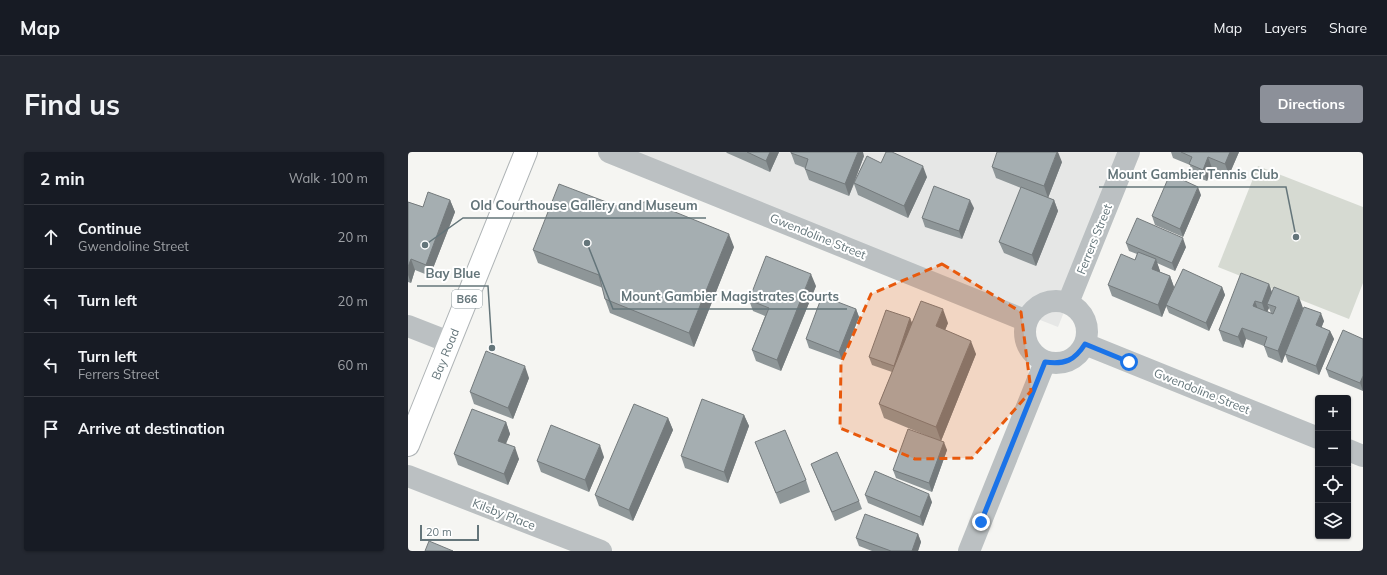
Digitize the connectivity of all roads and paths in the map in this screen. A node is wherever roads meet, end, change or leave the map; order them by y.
1 (526, 152) edge
2 (609, 152) edge
3 (1129, 152) edge
4 (1068, 303) junction
5 (1027, 320) junction
6 (408, 326) edge
7 (449, 342) junction
8 (1085, 344) junction
9 (1045, 362) junction
10 (1315, 437) edge
11 (408, 445) edge
12 (1351, 451) edge
13 (1363, 456) edge
14 (408, 476) edge
15 (600, 551) edge
16 (969, 551) edge

1 - 7 main road, Bay Road / B66
2 - 5 street, Gwendoline Street
3 - 4 street, Ferrers Street
4 - 5 street
4 - 8 street
5 - 9 street
6 - 7 street
7 - 11 main road, Bay Road / B66
8 - 9 street
8 - 10 street, Gwendoline Street
9 - 16 street
12 - 13 street
14 - 15 street, Kilsby Place

